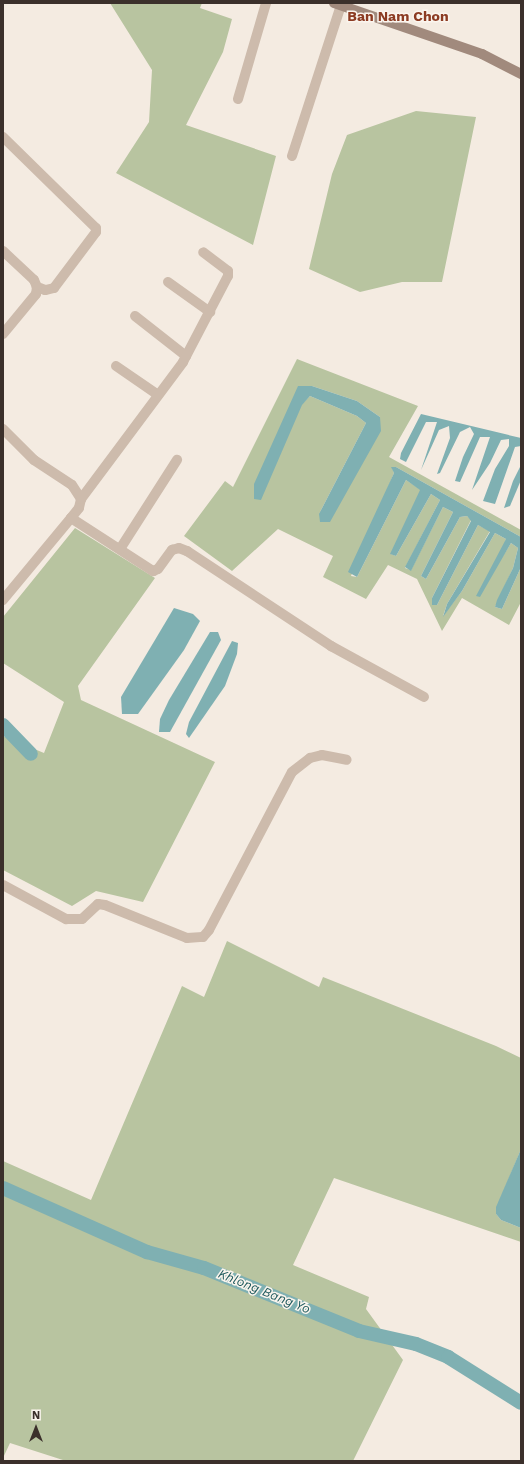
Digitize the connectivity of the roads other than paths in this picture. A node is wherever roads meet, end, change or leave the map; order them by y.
1 (266, 3) edge
2 (338, 4) edge
3 (521, 74) edge
4 (238, 99) dead end
5 (3, 137) edge
6 (292, 156) dead end
7 (3, 251) edge
8 (204, 252) dead end
9 (168, 282) dead end
10 (37, 287) junction
11 (210, 312) junction
12 (135, 316) dead end
13 (3, 334) edge
14 (186, 356) junction
15 (116, 366) dead end
16 (158, 396) junction
17 (3, 429) edge
18 (177, 460) dead end
19 (81, 499) junction
20 (71, 518) junction
21 (120, 549) junction
22 (3, 600) edge
23 (424, 697) dead end
24 (347, 760) dead end
25 (3, 885) edge

1 - 4 street
2 - 3 street
2 - 6 street
5 - 10 street
7 - 10 street
8 - 11 street
9 - 11 street
10 - 13 street
11 - 14 street
12 - 14 street
14 - 16 street
15 - 16 street
16 - 19 street
17 - 19 street
18 - 21 street
19 - 20 street
20 - 21 street
20 - 22 street
21 - 23 street
24 - 25 street

